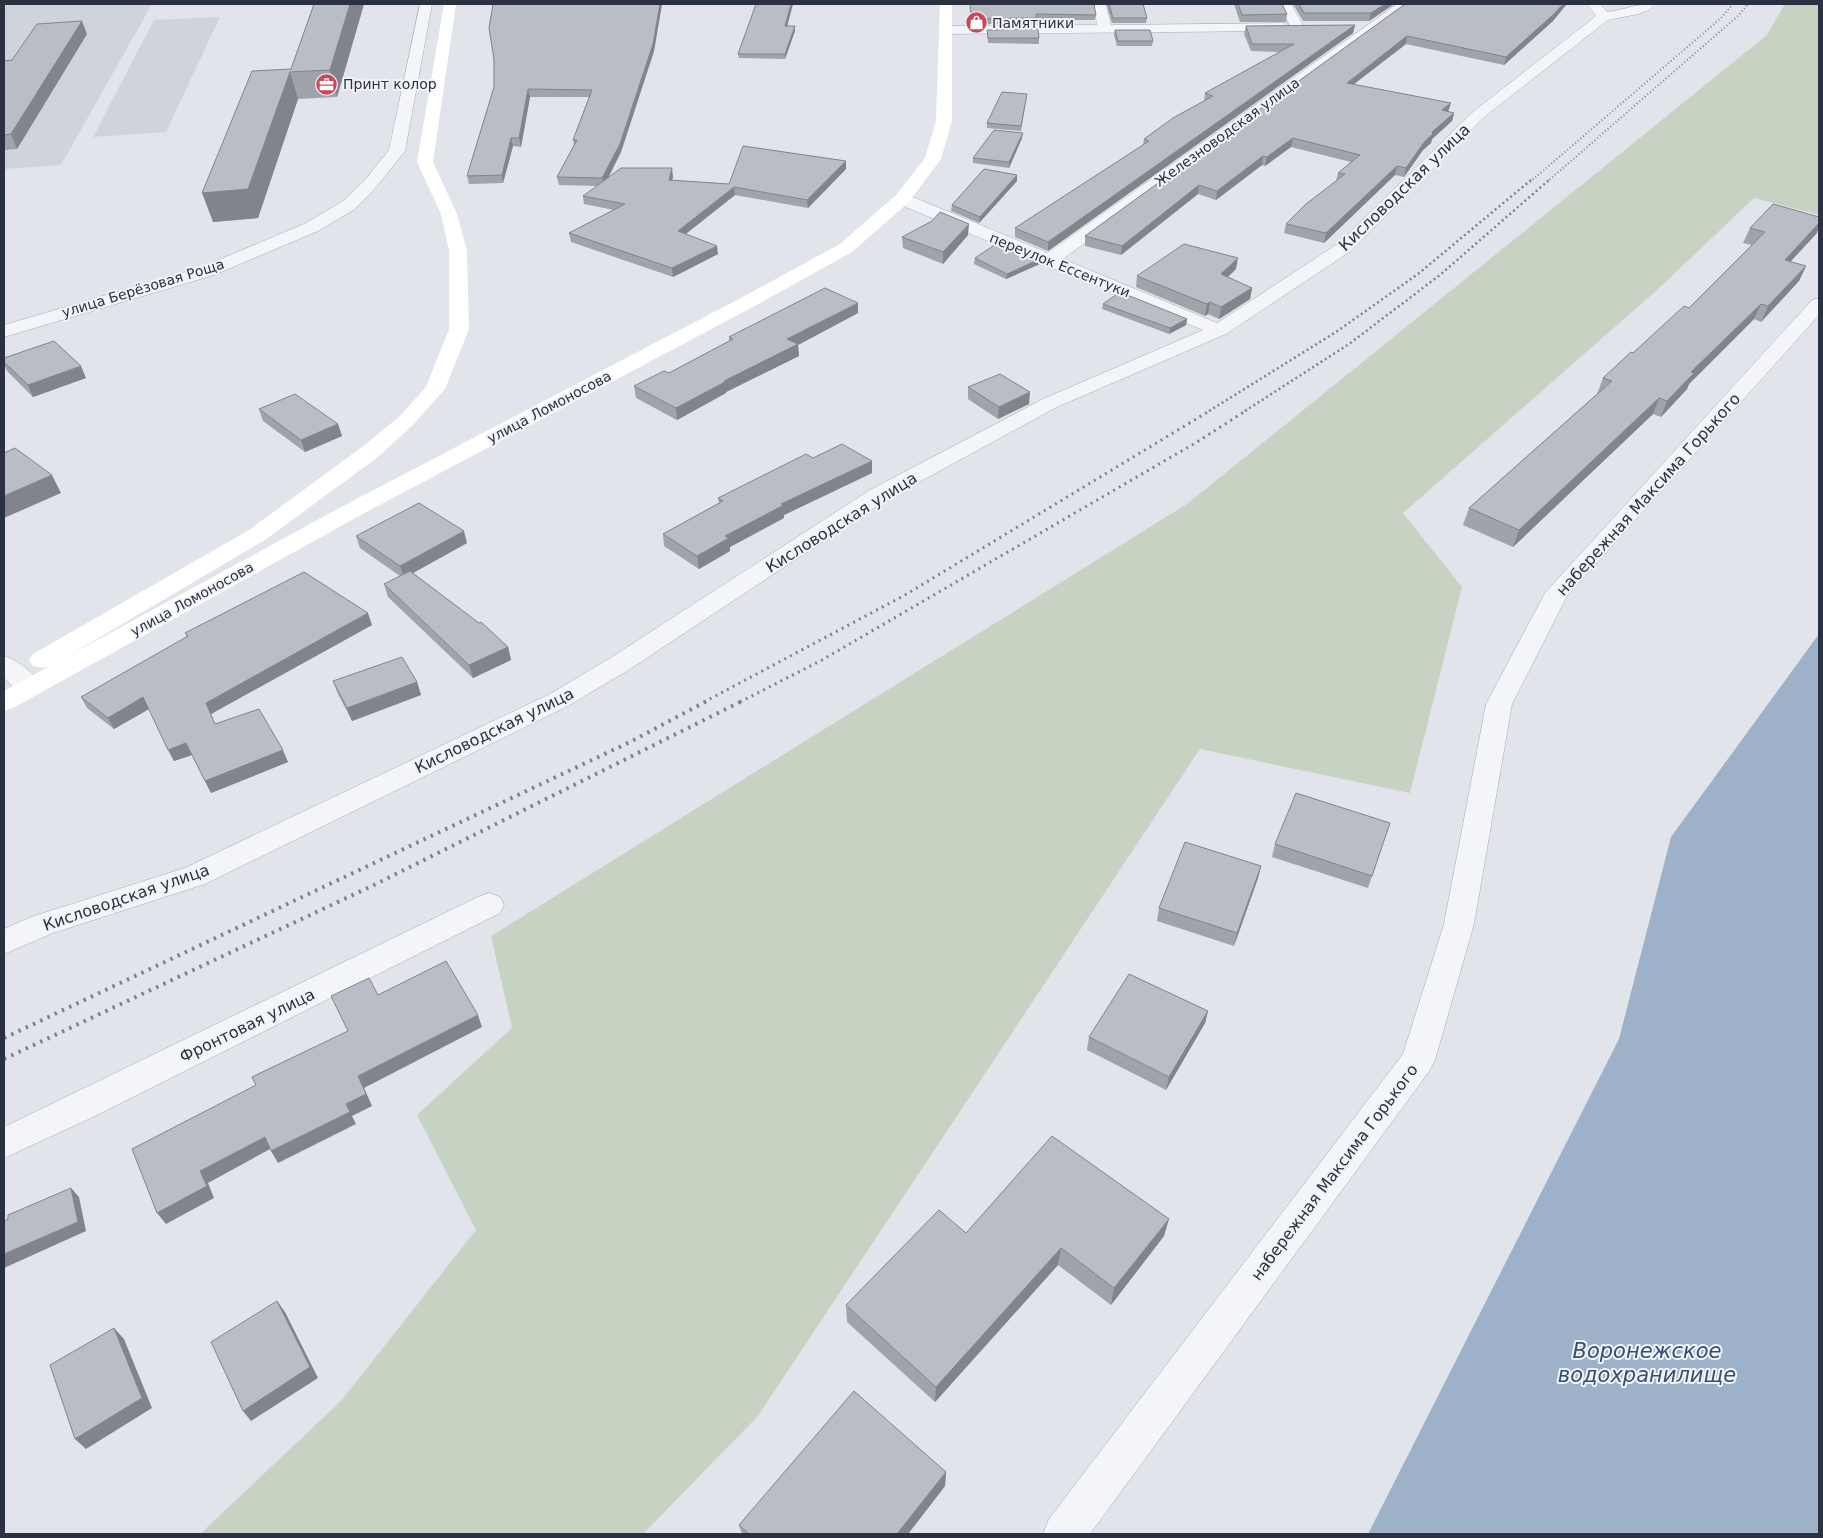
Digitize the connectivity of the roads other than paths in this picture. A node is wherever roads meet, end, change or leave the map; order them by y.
1 (426, 4) edge
2 (450, 4) edge
3 (946, 4) edge
4 (1100, 4) edge
5 (1285, 4) edge
6 (1405, 4) edge
7 (1649, 4) edge
8 (1599, 10) edge
9 (1373, 26) junction
10 (1354, 27) edge
11 (1105, 28) junction
12 (947, 30) junction
13 (902, 199) junction
14 (1049, 261) junction
15 (1819, 304) edge
16 (4, 330) edge
17 (1219, 330) junction
18 (14, 677) edge
19 (4, 702) edge
20 (489, 905) dead end
21 (4, 942) edge
22 (4, 1143) edge
23 (1064, 1534) edge

1 - 16 street, улица Берёзовая Роща
2 - 18 main road
3 - 12 main road, улица Ломоносова
4 - 11 street
5 - 11 street
6 - 9 street, Железноводская улица
7 - 8 street
8 - 17 street, Кисловодская улица
9 - 10 street
9 - 14 street, Железноводская улица
11 - 12 street
12 - 13 main road, улица Ломоносова
13 - 14 street, переулок Ессентуки
13 - 18 main road, улица Ломоносова
14 - 17 street, переулок Ессентуки
15 - 23 street, набережная Максима Горького
17 - 21 street, Кисловодская улица
18 - 19 main road, улица Ломоносова
20 - 22 street, Фронтовая улица

